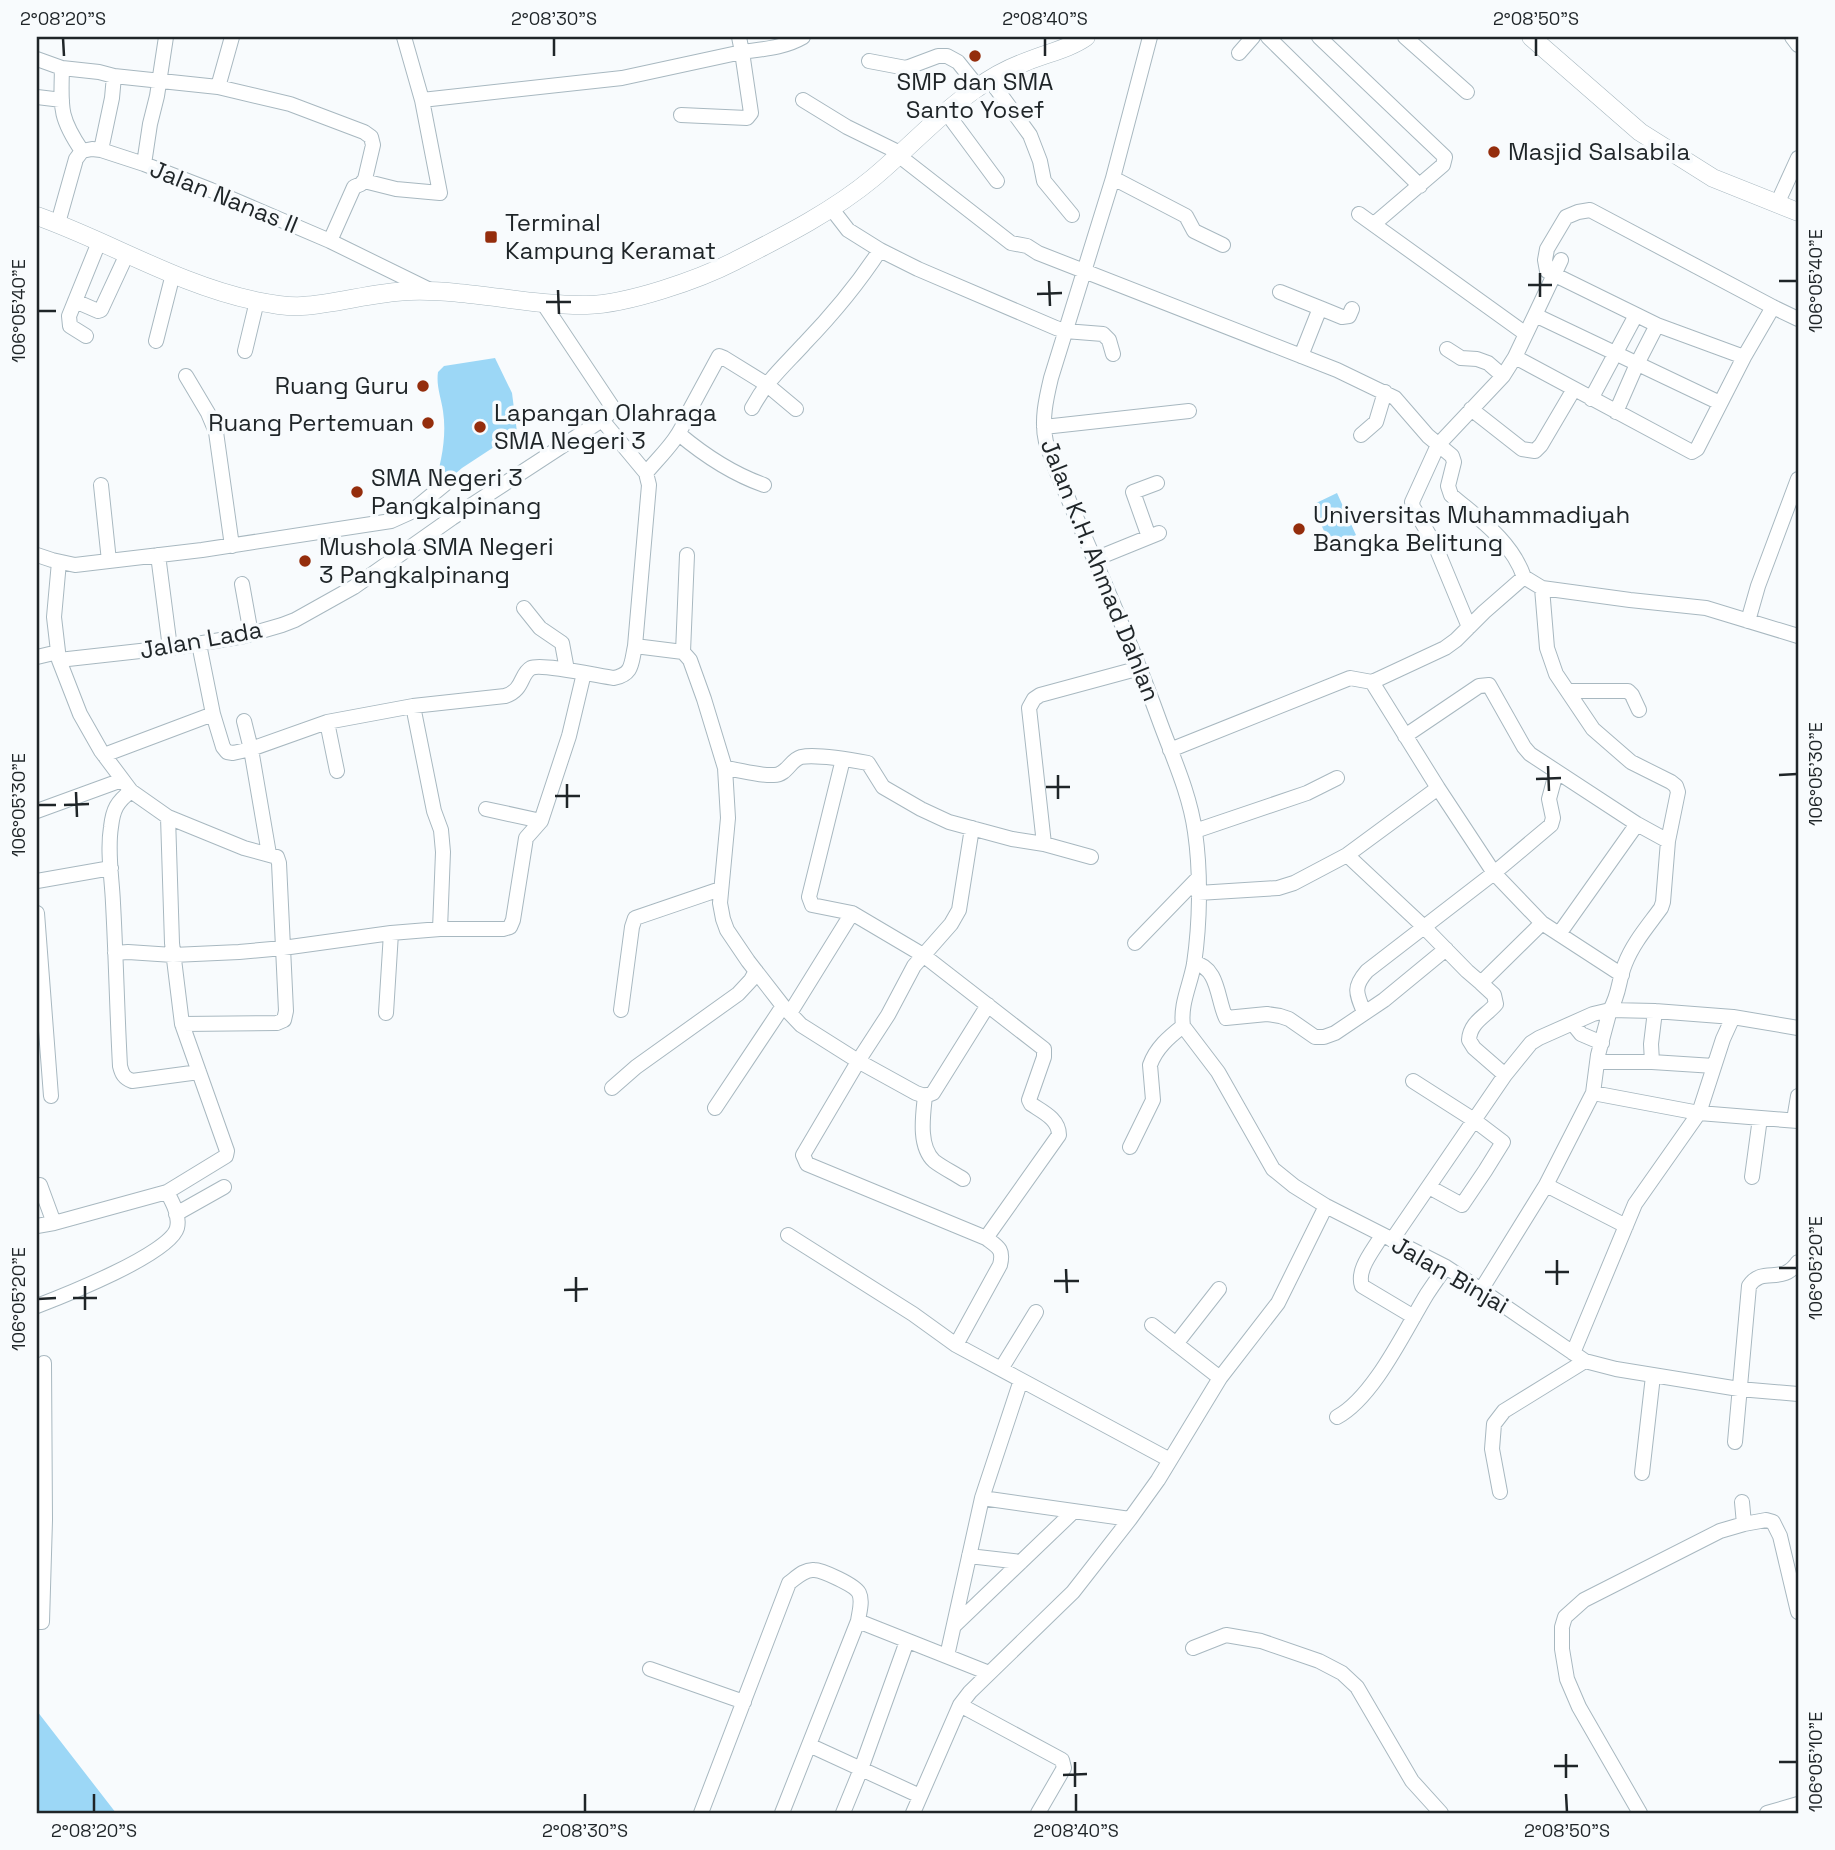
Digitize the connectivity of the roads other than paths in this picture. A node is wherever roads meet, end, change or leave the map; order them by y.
1 (166, 37) edge
2 (232, 37) edge
3 (404, 37) edge
4 (739, 37) edge
5 (803, 37) edge
6 (1086, 37) edge
7 (1150, 37) edge
8 (1253, 37) edge
9 (1268, 37) edge
10 (1319, 37) edge
11 (1405, 37) edge
12 (1531, 37) edge
13 (1792, 37) edge
14 (1798, 45) edge
15 (742, 52) junction
16 (1238, 53) dead end
17 (37, 60) edge
18 (869, 61) dead end
19 (62, 68) junction
20 (114, 76) junction
21 (159, 81) junction
22 (984, 84) junction
23 (218, 87) junction
24 (1468, 92) dead end
25 (37, 97) edge
26 (61, 100) junction
27 (422, 100) junction
28 (803, 100) dead end
29 (946, 112) junction
30 (681, 115) dead end
31 (101, 150) junction
32 (82, 151) junction
33 (899, 154) junction
34 (1798, 158) edge
35 (144, 164) junction
36 (1113, 178) junction
37 (364, 181) junction
38 (997, 181) dead end
39 (1420, 186) junction
40 (1777, 204) junction
41 (831, 208) junction
42 (1798, 212) edge
43 (1359, 214) dead end
44 (1072, 215) dead end
45 (37, 216) edge
46 (58, 223) junction
47 (1374, 224) junction
48 (330, 241) junction
49 (99, 242) junction
50 (1223, 245) dead end
51 (880, 250) junction
52 (127, 254) junction
53 (1561, 260) dead end
54 (1084, 271) junction
55 (173, 274) junction
56 (1555, 275) junction
57 (431, 290) junction
58 (1280, 292) dead end
59 (75, 301) junction
60 (257, 302) junction
61 (543, 303) junction
62 (1773, 307) junction
63 (1320, 308) junction
64 (1352, 309) dead end
65 (1535, 315) junction
66 (1636, 315) junction
67 (1798, 319) edge
68 (1657, 325) junction
69 (1065, 331) junction
70 (1526, 334) junction
71 (86, 336) dead end
72 (156, 341) dead end
73 (1447, 349) dead end
74 (245, 351) dead end
75 (1113, 354) dead end
76 (1615, 354) junction
77 (1301, 356) junction
78 (1515, 357) junction
79 (1744, 358) junction
80 (1637, 364) junction
81 (186, 376) dead end
82 (1503, 376) junction
83 (766, 384) junction
84 (1574, 389) junction
85 (1385, 392) junction
86 (1591, 398) junction
87 (1720, 403) junction
88 (752, 408) dead end
89 (796, 409) dead end
90 (1471, 409) junction
91 (1189, 411) dead end
92 (1616, 412) junction
93 (602, 420) junction
94 (1044, 427) junction
95 (679, 434) junction
96 (1361, 435) dead end
97 (1438, 445) junction
98 (646, 473) junction
99 (1798, 480) edge
100 (1157, 482) dead end
101 (445, 484) dead end
102 (101, 485) dead end
103 (764, 485) dead end
104 (232, 546) junction
105 (37, 555) edge
106 (158, 555) junction
107 (687, 555) dead end
108 (1095, 559) junction
109 (109, 561) junction
110 (59, 562) junction
111 (1524, 577) junction
112 (242, 584) dead end
113 (1542, 588) junction
114 (524, 608) dead end
115 (1748, 621) junction
116 (1469, 627) junction
117 (251, 634) junction
118 (1798, 636) edge
119 (200, 644) junction
120 (635, 646) junction
121 (170, 648) junction
122 (683, 652) junction
123 (59, 656) junction
124 (37, 657) edge
125 (1140, 668) junction
126 (567, 670) junction
127 (584, 673) junction
128 (1372, 682) junction
129 (1567, 691) junction
130 (412, 706) junction
131 (1639, 710) dead end
132 (213, 714) junction
133 (244, 721) dead end
134 (327, 722) junction
135 (1405, 736) junction
136 (251, 749) junction
137 (1170, 750) junction
138 (104, 755) junction
139 (843, 759) junction
140 (725, 768) junction
141 (337, 771) dead end
142 (1556, 773) junction
143 (1337, 778) dead end
144 (127, 786) junction
145 (1438, 788) junction
146 (486, 809) dead end
147 (37, 811) edge
148 (168, 817) junction
149 (541, 821) junction
150 (1637, 824) junction
151 (972, 828) junction
152 (1195, 831) junction
153 (1668, 841) junction
154 (1044, 844) junction
155 (269, 854) junction
156 (1347, 855) junction
157 (1091, 857) dead end
158 (111, 868) junction
159 (1494, 873) junction
160 (1198, 878) junction
161 (37, 881) edge
162 (720, 889) junction
163 (1198, 893) junction
164 (852, 913) junction
165 (37, 914) edge
166 (1542, 923) junction
167 (1424, 927) junction
168 (440, 929) junction
169 (391, 933) junction
170 (1559, 934) junction
171 (1135, 943) dead end
172 (283, 948) junction
173 (1446, 949) junction
174 (116, 953) junction
175 (173, 955) junction
176 (923, 955) junction
177 (1194, 963) junction
178 (756, 971) junction
179 (1622, 975) junction
180 (1481, 983) junction
181 (988, 1005) junction
182 (621, 1010) dead end
183 (787, 1010) junction
184 (1610, 1010) junction
185 (1655, 1011) junction
186 (1364, 1012) junction
187 (386, 1013) dead end
188 (1733, 1017) junction
189 (182, 1024) junction
190 (1573, 1024) junction
191 (1182, 1026) junction
192 (1798, 1028) edge
193 (1602, 1042) junction
194 (858, 1061) junction
195 (1597, 1062) junction
196 (1652, 1062) junction
197 (1714, 1066) junction
198 (199, 1072) junction
199 (1505, 1075) junction
200 (1413, 1081) dead end
201 (612, 1088) dead end
202 (1593, 1093) junction
203 (51, 1096) dead end
204 (925, 1096) junction
205 (1798, 1096) edge
206 (715, 1108) dead end
207 (1699, 1113) junction
208 (1760, 1118) junction
209 (1474, 1120) junction
210 (1796, 1120) edge
211 (1130, 1147) dead end
212 (1752, 1177) dead end
213 (963, 1179) dead end
214 (40, 1185) dead end
215 (1546, 1185) junction
216 (225, 1187) dead end
217 (1429, 1187) junction
218 (167, 1192) junction
219 (1326, 1206) junction
220 (176, 1214) junction
221 (54, 1223) junction
222 (37, 1226) edge
223 (1626, 1226) junction
224 (788, 1235) dead end
225 (1387, 1237) junction
226 (986, 1238) junction
227 (1798, 1262) edge
228 (1446, 1267) junction
229 (1219, 1289) dead end
230 (1481, 1290) junction
231 (37, 1306) edge
232 (1037, 1312) dead end
233 (1414, 1317) junction
234 (1152, 1325) dead end
235 (1176, 1344) junction
236 (956, 1345) junction
237 (1579, 1357) junction
238 (44, 1363) dead end
239 (1001, 1368) junction
240 (1653, 1376) junction
241 (1220, 1378) junction
242 (1021, 1380) junction
243 (1740, 1390) junction
244 (1798, 1394) edge
245 (1337, 1416) dead end
246 (1735, 1442) dead end
247 (1170, 1460) junction
248 (1642, 1473) dead end
249 (1500, 1492) dead end
250 (982, 1498) junction
251 (1742, 1502) dead end
252 (1073, 1512) junction
253 (1130, 1519) junction
254 (41, 1521) edge
255 (1744, 1524) junction
256 (969, 1556) junction
257 (1021, 1562) junction
258 (1798, 1612) edge
259 (858, 1621) junction
260 (37, 1622) edge
261 (954, 1626) junction
262 (907, 1640) junction
263 (1193, 1648) dead end
264 (947, 1656) junction
265 (650, 1669) dead end
266 (989, 1673) junction
267 (744, 1702) junction
268 (960, 1705) junction
269 (809, 1745) junction
270 (861, 1769) junction
271 (920, 1796) junction
272 (1798, 1804) edge
273 (701, 1813) edge
274 (782, 1813) edge
275 (843, 1813) edge
276 (913, 1813) edge
277 (1038, 1813) edge
278 (1441, 1813) edge
279 (1640, 1813) edge
280 (1767, 1813) edge

1 - 21 street
2 - 23 street
3 - 27 street
4 - 15 street
5 - 15 street
6 - 22 main road
7 - 36 street, Jalan K.H. Ahmad Dahlan
8 - 16 street
9 - 39 street
10 - 39 street
11 - 24 street
12 - 40 main road
13 - 14 street
15 - 27 street
15 - 30 street
17 - 19 street
18 - 22 street
19 - 20 street
19 - 26 street
20 - 21 street
20 - 31 street
21 - 23 street
21 - 35 street
22 - 29 main road
22 - 44 street
23 - 37 street
25 - 26 street
26 - 32 street
27 - 37 street
28 - 33 street
29 - 33 main road
29 - 38 street
31 - 32 street, Jalan Nanas II
31 - 35 street, Jalan Nanas II
32 - 46 street
33 - 41 main road
33 - 54 street
34 - 40 street
35 - 48 street, Jalan Nanas II
36 - 50 street
36 - 54 street, Jalan K.H. Ahmad Dahlan
37 - 48 street
39 - 47 street
40 - 42 main road
41 - 51 street
41 - 61 main road
43 - 47 street
45 - 46 main road
46 - 49 main road
47 - 70 street
48 - 57 street, Jalan Nanas II
49 - 52 main road
49 - 59 street
51 - 69 street
51 - 83 street
52 - 55 main road
52 - 59 street
53 - 56 street
54 - 69 street, Jalan K.H. Ahmad Dahlan
54 - 77 street
55 - 60 main road
55 - 72 street
56 - 62 street
56 - 65 street
56 - 66 street
57 - 60 main road
57 - 61 main road
58 - 63 street
59 - 71 street
60 - 74 street
61 - 93 street
62 - 67 street
62 - 79 street
63 - 64 street
63 - 77 street
65 - 70 street
65 - 76 street
66 - 68 street
66 - 76 street
68 - 79 street
68 - 80 street
69 - 75 street
69 - 94 street, Jalan K.H. Ahmad Dahlan
70 - 78 street
73 - 82 street
76 - 80 street
76 - 86 street
77 - 85 street
78 - 82 street
78 - 84 street
79 - 87 street
80 - 87 street
80 - 92 street
81 - 104 street
82 - 90 street
83 - 88 street
83 - 89 street
83 - 95 street
84 - 86 street
84 - 90 street
85 - 96 street
85 - 97 street
86 - 92 street
87 - 92 street
90 - 97 street
91 - 94 street
93 - 98 street
93 - 117 street, Jalan Lada
94 - 108 street, Jalan K.H. Ahmad Dahlan
95 - 98 street
95 - 103 street
97 - 111 street
97 - 116 street
98 - 120 street
99 - 115 street
100 - 108 street
101 - 104 street
102 - 109 street
104 - 106 street
105 - 110 street
106 - 109 street
106 - 121 street
107 - 122 street
108 - 125 street, Jalan K.H. Ahmad Dahlan
109 - 110 street
110 - 123 street
111 - 113 street
111 - 116 street
112 - 117 street
113 - 115 street
113 - 129 street
114 - 126 street
115 - 118 street
116 - 128 street
117 - 119 street, Jalan Lada
119 - 121 street, Jalan Lada
119 - 132 street
120 - 122 street
120 - 127 street
121 - 123 street, Jalan Lada
122 - 140 street
123 - 124 street, Jalan Lada
123 - 138 street
125 - 137 street, Jalan K.H. Ahmad Dahlan
125 - 154 street
126 - 127 street
126 - 130 street
127 - 149 street
128 - 135 street
128 - 137 street
129 - 131 street
129 - 153 street
130 - 134 street
130 - 168 street
132 - 136 street
132 - 138 street
133 - 136 street
134 - 136 street
134 - 141 street
135 - 142 street
135 - 145 street
136 - 155 street
137 - 152 street, Jalan K.H. Ahmad Dahlan
138 - 144 street
139 - 140 street
139 - 151 street
139 - 164 street
140 - 162 street
142 - 150 street
142 - 159 street
143 - 152 street
144 - 147 street
144 - 148 street
144 - 158 street
145 - 156 street
145 - 159 street
146 - 149 street
148 - 155 street
148 - 175 street
149 - 168 street
150 - 153 street
150 - 170 street
151 - 154 street
151 - 176 street
152 - 160 street, Jalan K.H. Ahmad Dahlan
153 - 179 street
154 - 157 street
155 - 172 street
156 - 163 street
156 - 167 street
158 - 161 street
158 - 174 street
159 - 166 street
159 - 167 street
160 - 163 street, Jalan K.H. Ahmad Dahlan
160 - 171 street
162 - 178 street
162 - 182 street
163 - 177 street, Jalan K.H. Ahmad Dahlan
164 - 176 street
164 - 183 street
165 - 203 street
166 - 170 street
166 - 180 street
167 - 173 street
167 - 186 street
168 - 169 street
169 - 172 street
169 - 187 street
170 - 179 street
172 - 175 street
172 - 189 street
173 - 180 street
173 - 186 street
174 - 175 street
174 - 198 street
175 - 189 street
176 - 181 street
176 - 194 street
177 - 186 street
177 - 191 street, Jalan K.H. Ahmad Dahlan
178 - 183 street
178 - 201 street
179 - 184 street
180 - 199 street
181 - 204 street
181 - 226 street
183 - 194 street
183 - 206 street
184 - 185 street
184 - 190 street
184 - 193 street
185 - 188 street
185 - 196 street
188 - 192 street
188 - 197 street
189 - 198 street
190 - 193 street
190 - 199 street
191 - 211 street
191 - 219 street, Jalan Binjai
193 - 195 street
194 - 204 street
194 - 226 street
195 - 196 street
195 - 202 street
196 - 197 street
197 - 207 street
198 - 218 street
199 - 209 street
200 - 209 street
202 - 207 street
202 - 215 street
204 - 213 street
205 - 210 street
207 - 208 street
207 - 223 street
208 - 210 street
208 - 212 street
209 - 217 street
209 - 217 street
214 - 221 street
215 - 223 street
215 - 230 street
216 - 220 street
217 - 225 street
218 - 220 street
218 - 221 street
219 - 225 street, Jalan Binjai
219 - 241 street
220 - 231 street
221 - 222 street
223 - 237 street
224 - 236 street
225 - 228 street, Jalan Binjai
225 - 233 street
226 - 236 street
227 - 243 street
228 - 230 street, Jalan Binjai
228 - 233 street
229 - 235 street
230 - 237 street, Jalan Binjai
232 - 239 street
233 - 245 street
234 - 235 street
235 - 241 street
236 - 239 street
237 - 240 street, Jalan Binjai
237 - 249 street
238 - 254 street
239 - 242 street
240 - 243 street, Jalan Binjai
240 - 248 street
241 - 247 street
242 - 247 street
242 - 250 street
243 - 244 street, Jalan Binjai
243 - 246 street
247 - 253 street
250 - 252 street
250 - 256 street
251 - 255 street
252 - 253 street
252 - 257 street
253 - 266 street
254 - 260 street
255 - 258 street
255 - 279 street
256 - 257 street
256 - 261 street
257 - 261 street
259 - 262 street
259 - 267 street
259 - 269 street
261 - 264 street
262 - 264 street
262 - 270 street
263 - 278 street
264 - 266 street
265 - 267 street
266 - 268 street
267 - 273 street
268 - 271 street
268 - 277 street
269 - 270 street
269 - 274 street
270 - 271 street
270 - 275 street
271 - 276 street
272 - 280 street

